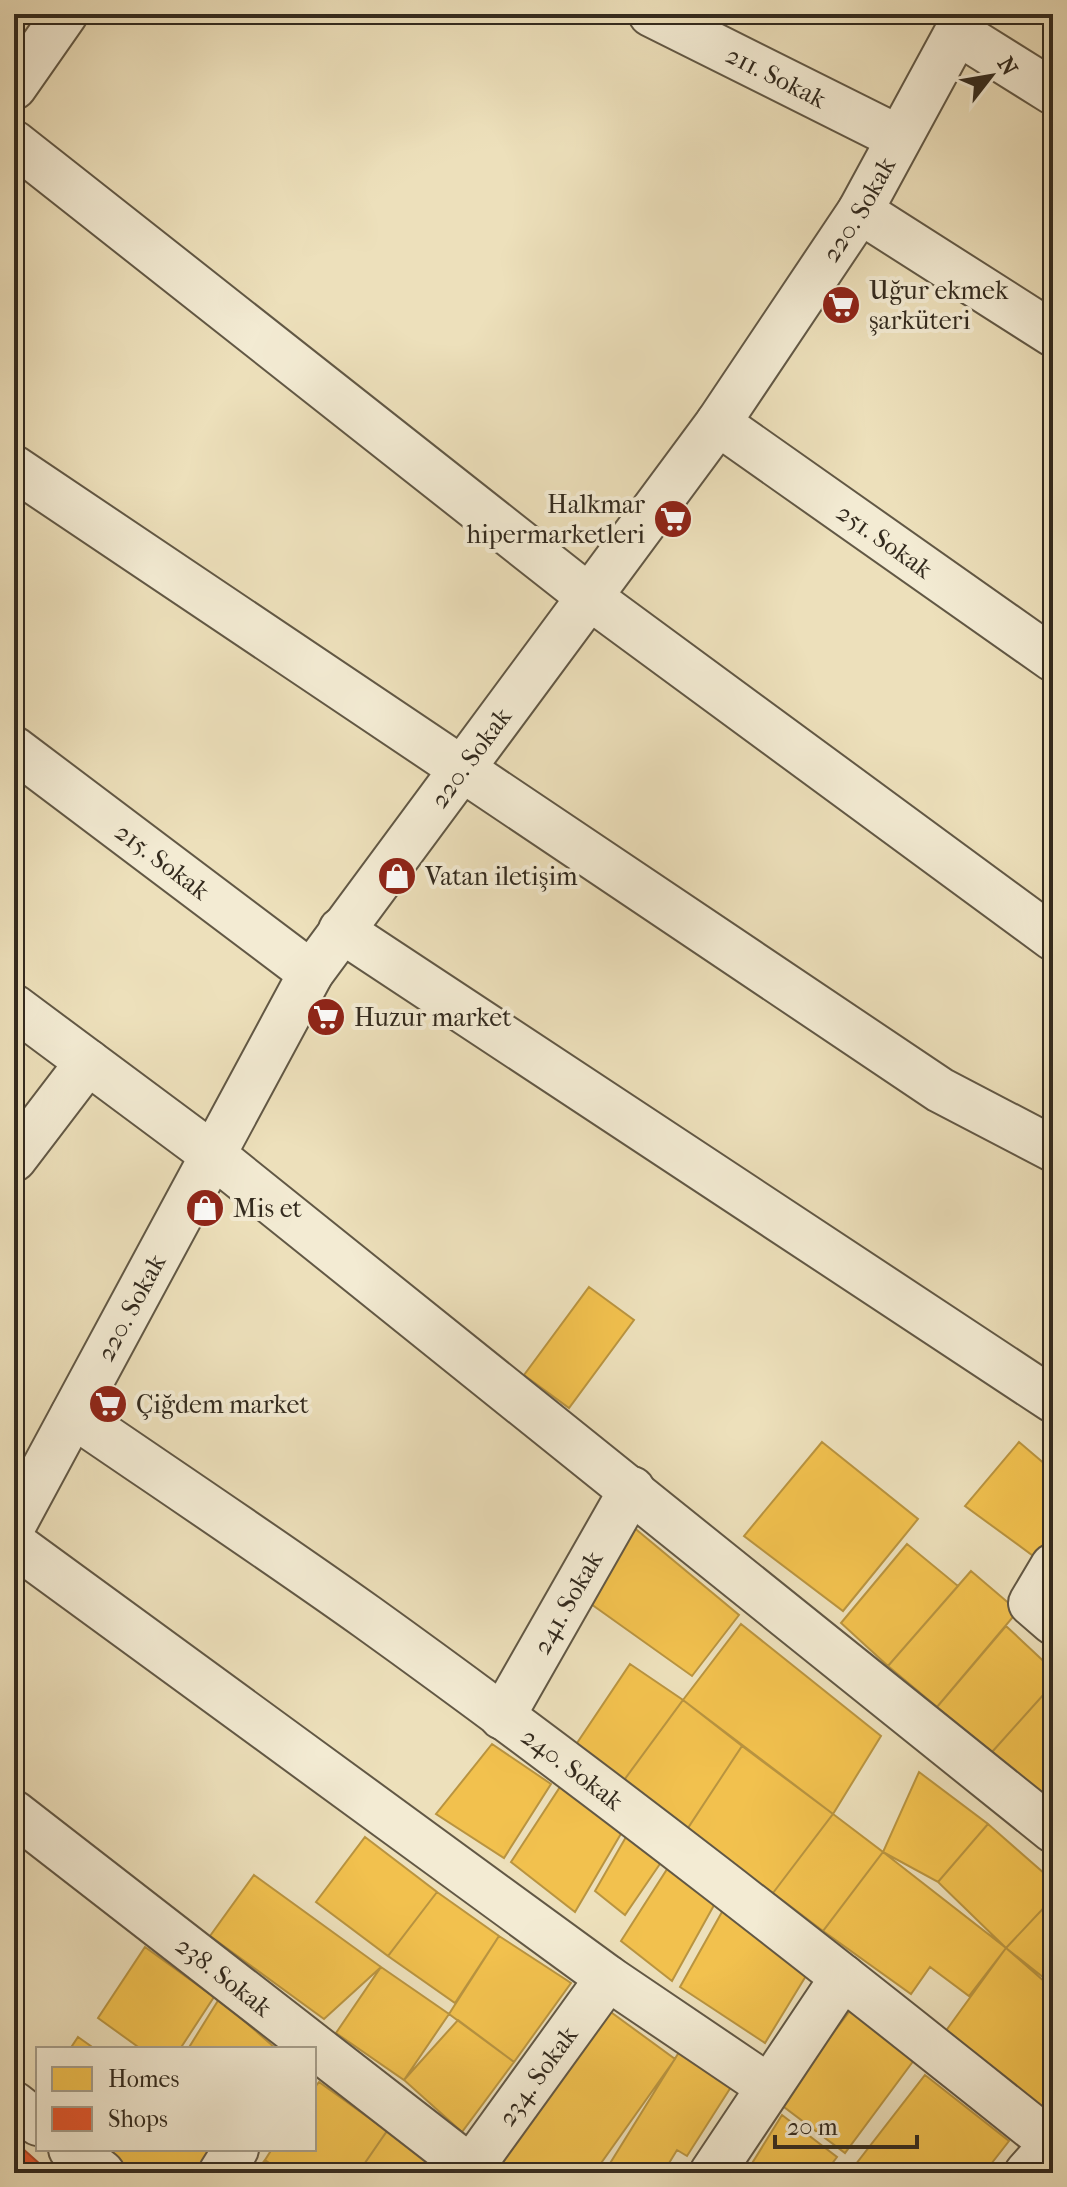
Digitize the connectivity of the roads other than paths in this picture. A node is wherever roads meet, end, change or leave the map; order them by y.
1 (65, 14) edge
2 (651, 14) edge
3 (962, 23) edge
4 (14, 87) edge
5 (1053, 92) edge
6 (899, 138) junction
7 (14, 143) edge
8 (860, 211) junction
9 (1053, 334) edge
10 (718, 423) junction
11 (14, 468) edge
12 (588, 596) junction
13 (1053, 659) edge
14 (14, 749) edge
15 (459, 769) junction
16 (341, 930) junction
17 (1053, 938) edge
18 (311, 973) junction
19 (14, 1007) edge
20 (88, 1062) junction
21 (1053, 1149) edge
22 (213, 1155) junction
23 (14, 1159) edge
24 (1053, 1400) edge
25 (73, 1415) junction
26 (632, 1489) junction
27 (14, 1524) edge
28 (14, 1544) edge
29 (1053, 1566) edge
30 (1053, 1622) edge
31 (502, 1717) junction
32 (14, 1813) edge
33 (1053, 1830) edge
34 (843, 1977) junction
35 (608, 1978) junction
36 (304, 2045) edge
37 (316, 2054) edge
38 (769, 2087) junction
39 (1053, 2144) edge
40 (74, 2151) edge
41 (235, 2151) edge
42 (469, 2171) edge
43 (102, 2173) edge
44 (221, 2173) edge
45 (712, 2173) edge
46 (1027, 2173) edge

1 - 4 street
2 - 6 street, 211. Sokak
3 - 5 street
3 - 6 street, 220. Sokak
6 - 8 street, 220. Sokak
7 - 12 street
8 - 9 street
8 - 10 street, 220. Sokak
10 - 12 street, 220. Sokak
10 - 13 street, 251. Sokak
11 - 15 street
12 - 15 street, 220. Sokak
12 - 17 street
14 - 18 street, 215. Sokak
15 - 16 street, 220. Sokak
15 - 21 street
16 - 18 street, 220. Sokak
16 - 24 street
18 - 22 street, 220. Sokak
19 - 20 street
20 - 22 street
20 - 23 street
22 - 25 street, 220. Sokak
22 - 26 street
25 - 27 street, 220. Sokak
25 - 31 street, 240. Sokak
26 - 31 street, 241. Sokak
26 - 33 street
28 - 35 street
29 - 30 street
31 - 34 street, 240. Sokak
32 - 36 street, 238. Sokak
34 - 38 street
34 - 39 street, 240. Sokak
35 - 38 street
35 - 42 street, 234. Sokak
37 - 42 street, 238. Sokak
38 - 45 street
39 - 46 street
40 - 43 street
41 - 44 street

